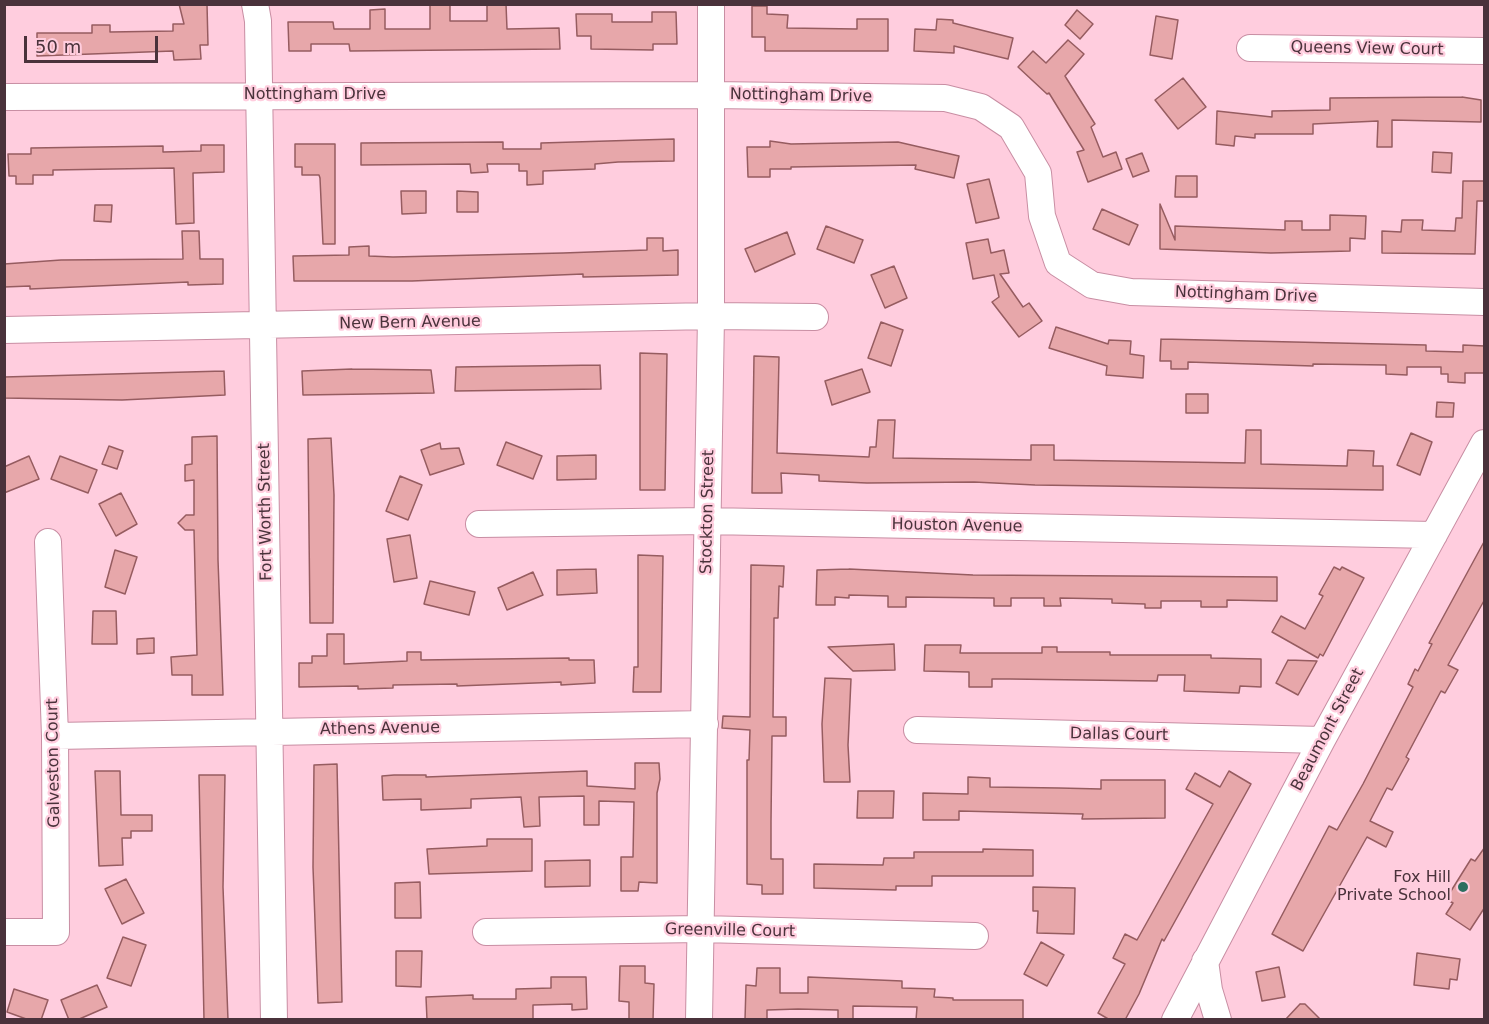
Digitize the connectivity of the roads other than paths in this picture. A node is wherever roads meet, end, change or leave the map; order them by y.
1 (255, 4) edge
2 (711, 4) edge
3 (1250, 48) dead end
4 (1485, 51) edge
5 (711, 94) junction
6 (258, 95) junction
7 (4, 97) edge
8 (1485, 302) edge
9 (711, 316) junction
10 (815, 317) dead end
11 (262, 326) junction
12 (4, 330) edge
13 (1485, 443) edge
14 (707, 521) junction
15 (479, 524) dead end
16 (1434, 535) junction
17 (48, 542) dead end
18 (705, 724) junction
19 (916, 730) dead end
20 (269, 731) junction
21 (55, 736) junction
22 (1322, 740) junction
23 (700, 929) junction
24 (4, 932) edge
25 (486, 932) dead end
26 (975, 936) dead end
27 (1205, 961) junction
28 (274, 1020) edge
29 (699, 1020) edge
30 (1175, 1020) edge
31 (1218, 1020) edge

1 - 6 street, Fort Worth Street
2 - 5 street, Stockton Street
3 - 4 street, Queens View Court
5 - 6 street, Nottingham Drive
5 - 8 street, Nottingham Drive
5 - 9 street, Stockton Street
6 - 7 street, Nottingham Drive
6 - 11 street, Fort Worth Street
9 - 10 street, New Bern Avenue
9 - 11 street, New Bern Avenue
9 - 14 street, Stockton Street
11 - 12 street, New Bern Avenue
11 - 20 street, Fort Worth Street
13 - 16 street, Beaumont Street
14 - 15 street, Houston Avenue
14 - 16 street, Houston Avenue
14 - 18 street, Stockton Street
16 - 22 street, Beaumont Street
17 - 21 street, Galveston Court
18 - 20 street, Athens Avenue
18 - 23 street, Stockton Street
19 - 22 street, Dallas Court
20 - 21 street, Athens Avenue
20 - 28 street, Fort Worth Street
21 - 24 street, Galveston Court
22 - 27 street, Beaumont Street
23 - 25 street, Greenville Court
23 - 26 street, Greenville Court
23 - 29 street, Stockton Street
27 - 30 street, Beaumont Street
27 - 31 street

